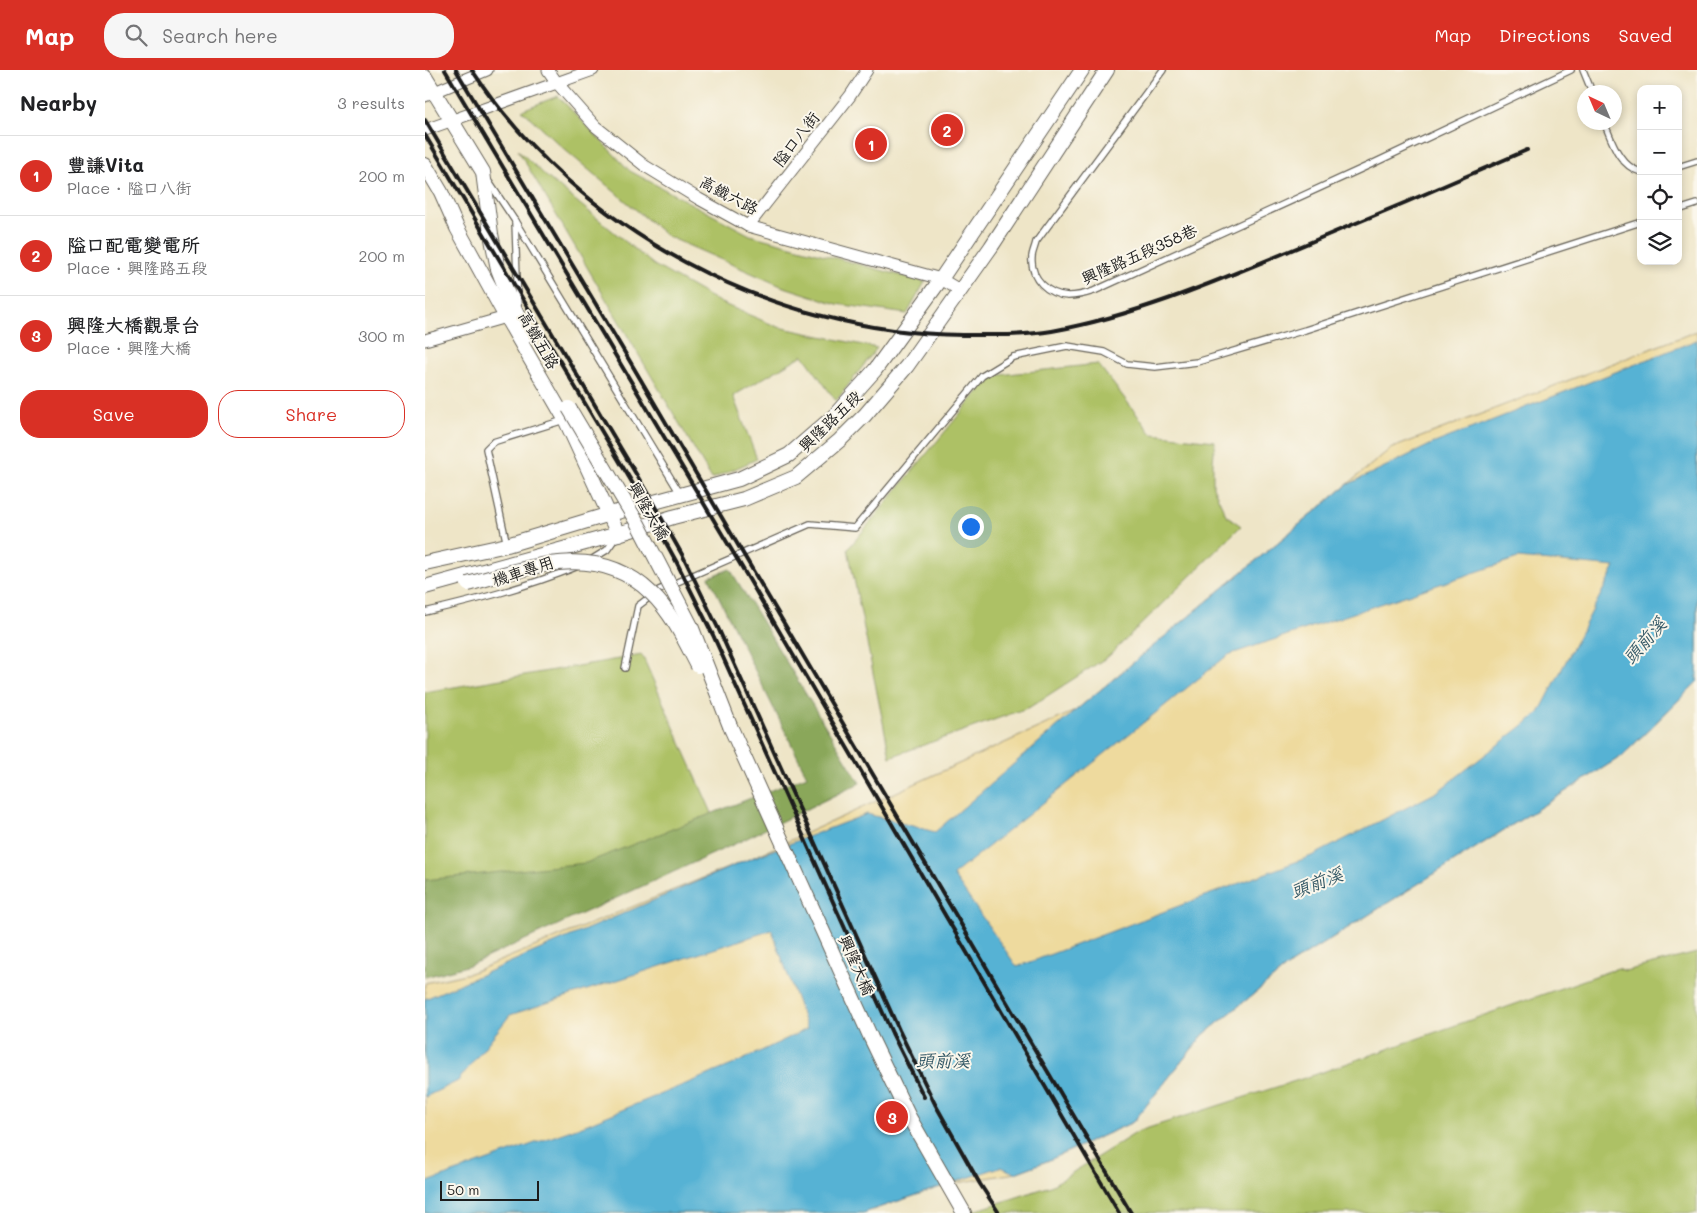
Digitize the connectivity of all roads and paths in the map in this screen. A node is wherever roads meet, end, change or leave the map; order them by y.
1 (487, 70) edge
2 (548, 70) edge
3 (593, 70) edge
4 (867, 70) edge
5 (1082, 70) edge
6 (1107, 70) edge
7 (1163, 70) edge
8 (1571, 70) edge
9 (1583, 70) edge
10 (1556, 73) edge
11 (425, 77) edge
12 (557, 83) junction
13 (1589, 85) edge
14 (430, 94) edge
15 (452, 120) junction
16 (425, 130) edge
17 (1608, 130) edge
18 (1697, 161) edge
19 (425, 165) edge
20 (1682, 166) edge
21 (1637, 171) edge
22 (483, 172) junction
23 (1697, 204) edge
24 (1682, 209) edge
25 (515, 221) junction
26 (1637, 223) edge
27 (748, 226) junction
28 (941, 279) junction
29 (961, 291) junction
30 (506, 317) junction
31 (520, 323) junction
32 (425, 340) edge
33 (567, 414) junction
34 (681, 494) junction
35 (610, 514) junction
36 (619, 534) junction
37 (507, 545) junction
38 (425, 564) edge
39 (425, 587) edge
40 (425, 596) edge
41 (425, 612) edge
42 (625, 668) dead end
43 (729, 726) junction
44 (964, 1213) edge

1 - 14 street
2 - 12 street, 高鐵六路
3 - 12 street
4 - 27 street, 隘口八街
5 - 28 street, 興隆路五段
6 - 29 street, 興隆路五段
7 - 10 lane, 興隆路五段358巷
8 - 10 lane, 興隆路五段358巷
9 - 13 lane
11 - 14 street, 高鐵五路
12 - 15 street
12 - 27 street, 高鐵六路
14 - 15 street, 高鐵五路
15 - 16 street
15 - 22 street, 高鐵五路
17 - 21 lane
18 - 20 lane
19 - 30 street, 高鐵五路
22 - 25 lane
22 - 31 street, 高鐵五路
23 - 24 lane
25 - 31 lane
25 - 34 lane
26 - 42 lane
27 - 28 street, 高鐵六路
28 - 29 street, 高鐵六路
28 - 34 street, 興隆路五段
29 - 36 street, 興隆路五段
30 - 32 street
30 - 33 street, 高鐵五路
31 - 33 street, 興隆大橋
33 - 35 street, 高鐵五路
33 - 37 lane
33 - 43 street, 興隆大橋, bridge
34 - 35 street, 興隆路五段
35 - 36 street, 高鐵五路
35 - 37 street, 興隆路五段
36 - 39 street, 興隆路五段
36 - 41 lane, 機車專用
37 - 38 street, 興隆路五段
40 - 43 street, 興隆大橋, bridge
43 - 44 street, 興隆大橋

